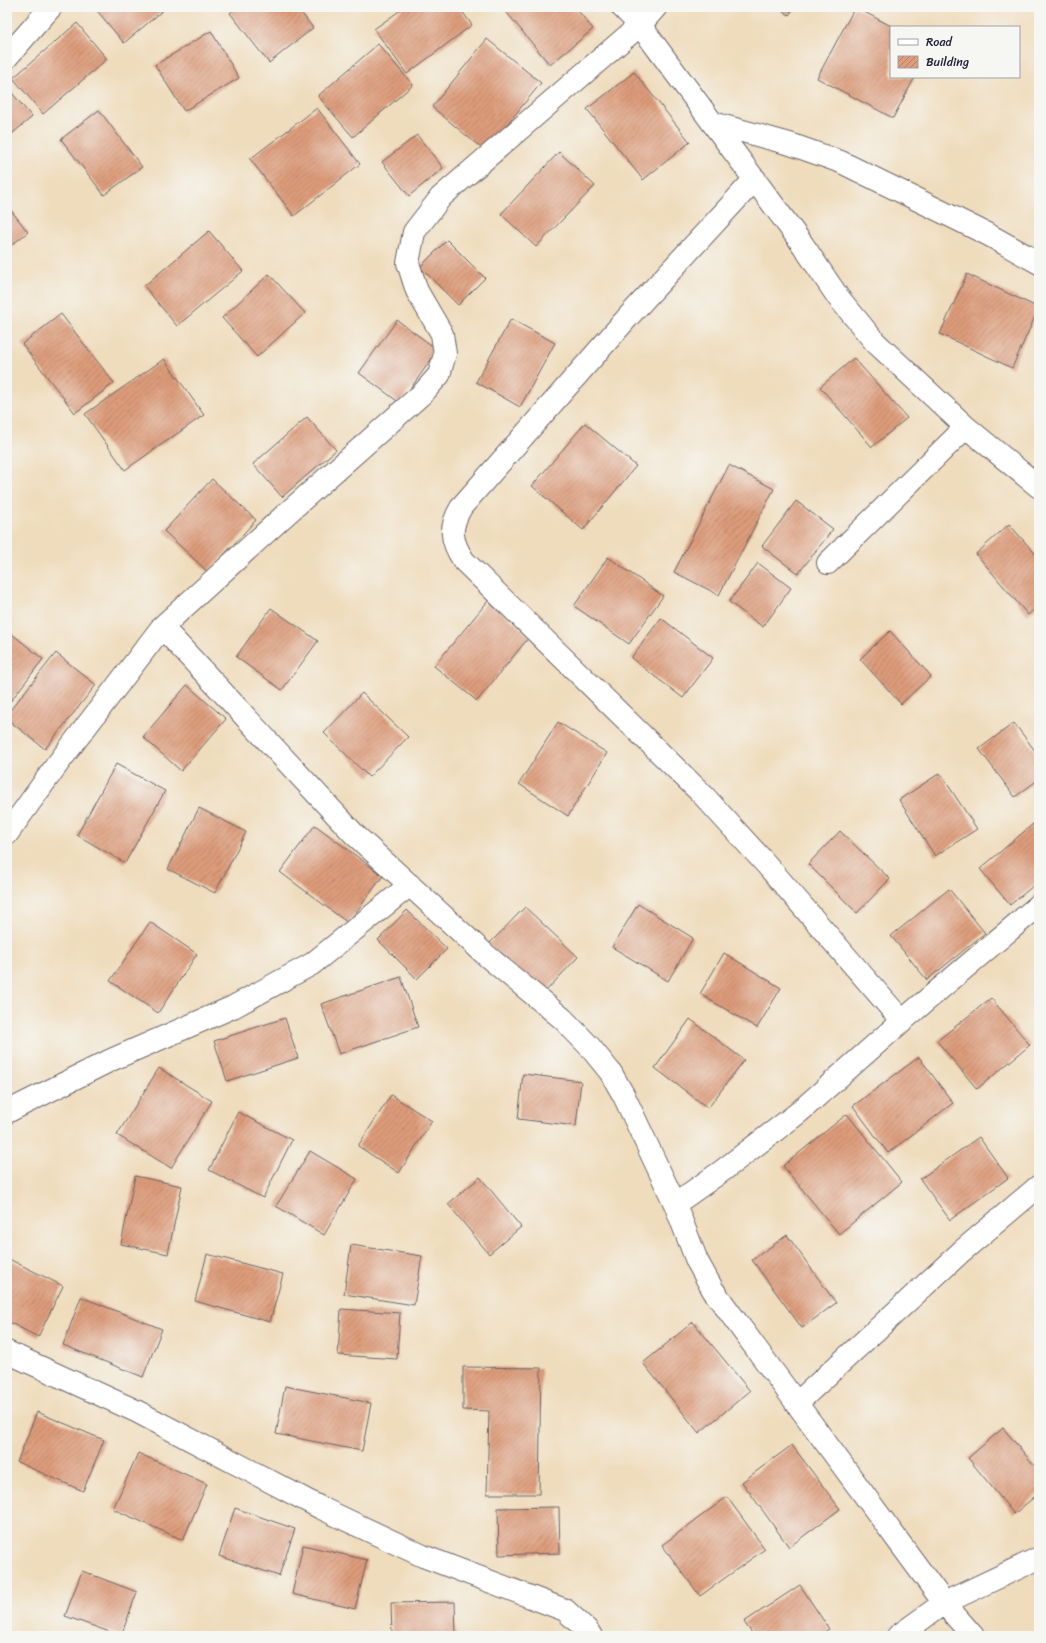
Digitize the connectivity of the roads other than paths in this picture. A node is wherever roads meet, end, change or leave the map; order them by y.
1 (50, 7) edge
2 (622, 7) edge
3 (656, 7) edge
4 (640, 25) junction
5 (7, 57) edge
6 (713, 123) junction
7 (755, 179) junction
8 (1039, 263) edge
9 (966, 427) junction
10 (1039, 487) edge
11 (828, 563) dead end
12 (162, 627) junction
13 (7, 834) edge
14 (410, 885) junction
15 (1039, 905) edge
16 (902, 1021) junction
17 (7, 1112) edge
18 (1039, 1186) edge
19 (675, 1204) junction
20 (7, 1352) edge
21 (796, 1404) junction
22 (1039, 1558) edge
23 (944, 1603) junction
24 (590, 1636) edge
25 (898, 1636) edge
26 (973, 1636) edge

1 - 5 street
2 - 4 street
3 - 4 street
4 - 6 street
4 - 12 street
6 - 7 street
6 - 8 street
7 - 9 street
7 - 16 street
9 - 10 street
9 - 11 street
12 - 13 street
12 - 14 street
14 - 17 street
14 - 19 street
15 - 16 street
16 - 19 street
18 - 21 street
19 - 21 street
20 - 24 street
21 - 23 street
22 - 23 street
23 - 25 street
23 - 26 street

